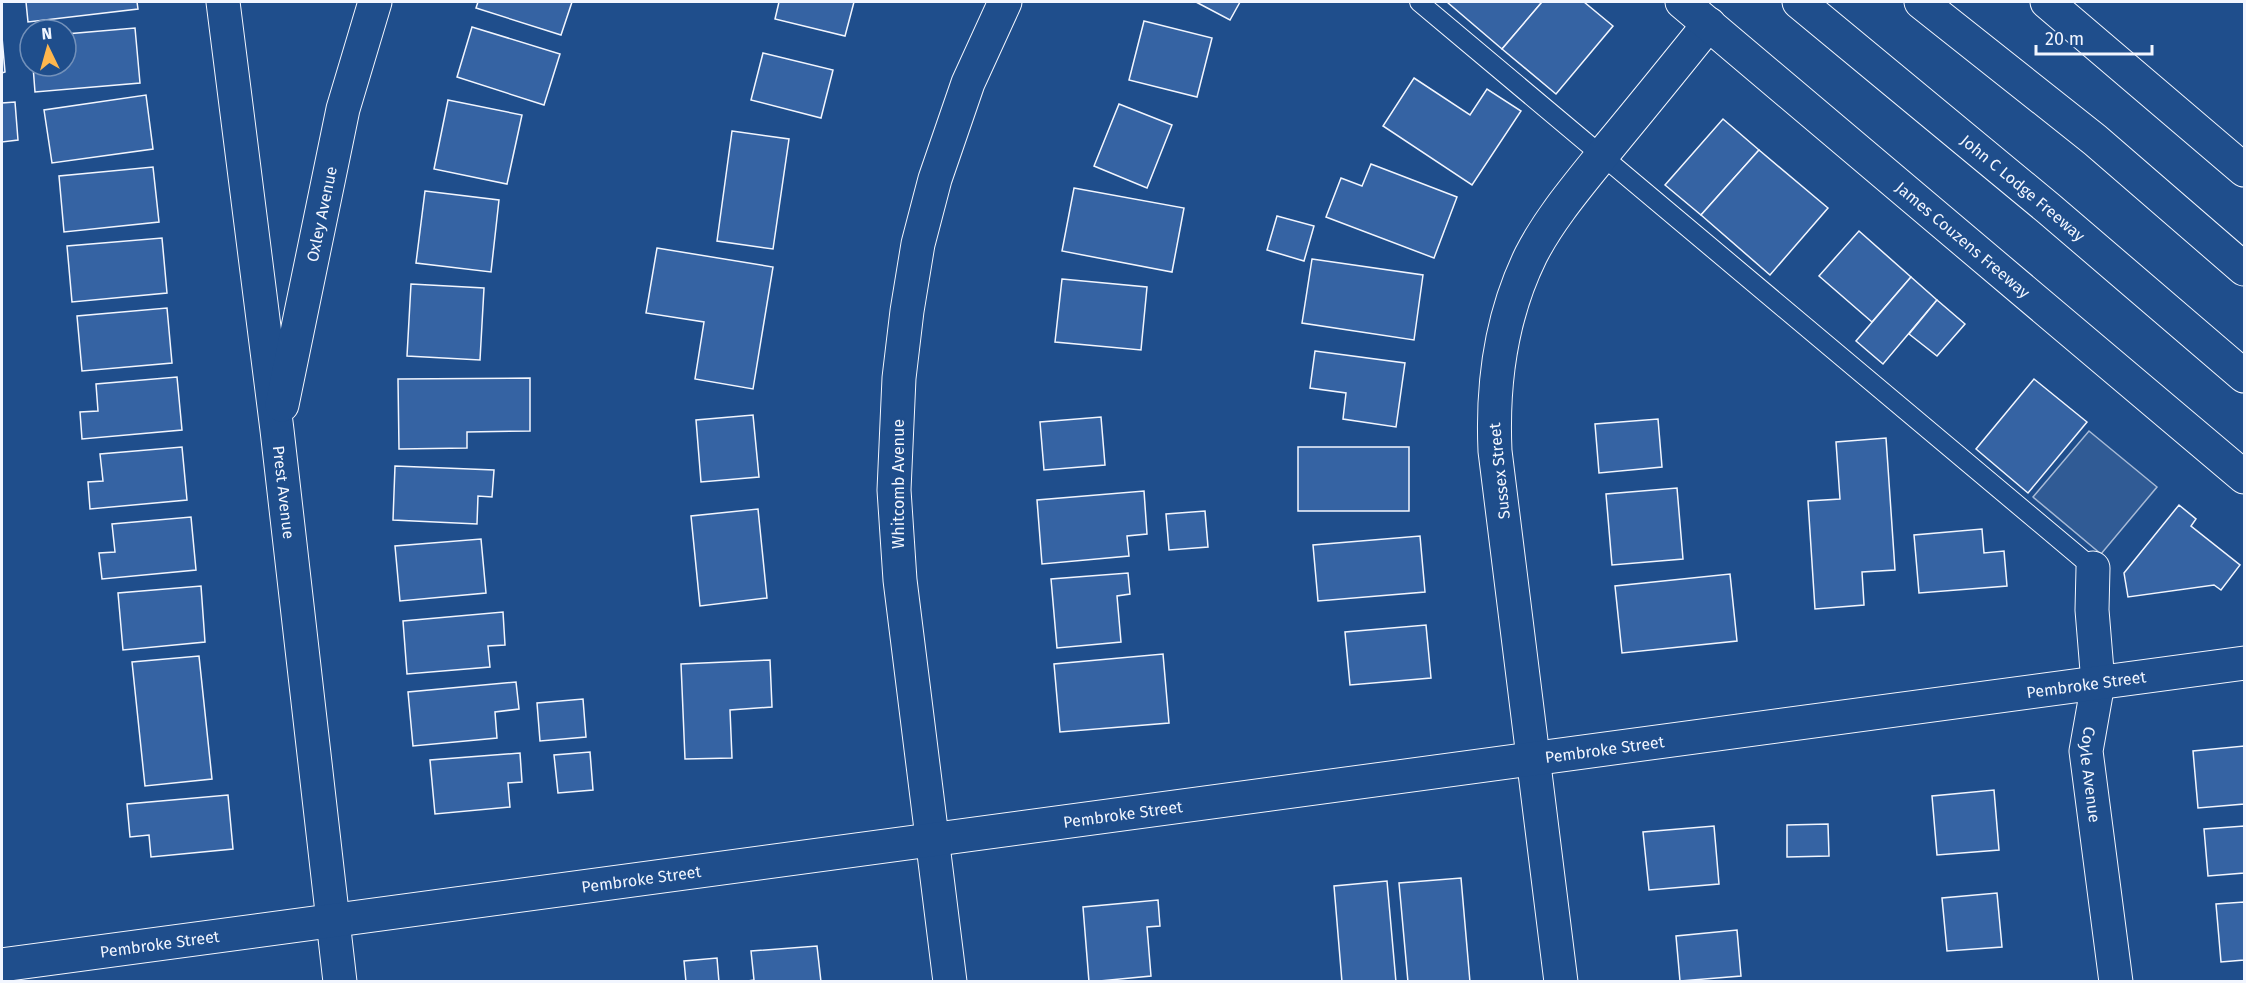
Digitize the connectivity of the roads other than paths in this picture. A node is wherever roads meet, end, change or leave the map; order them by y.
1 (223, 2) edge
2 (375, 2) edge
3 (1005, 2) edge
4 (1419, 2) edge
5 (1682, 2) edge
6 (1799, 2) edge
7 (1921, 2) edge
8 (2047, 2) edge
9 (1709, 24) junction
10 (1602, 156) junction
11 (2244, 170) edge
12 (2244, 269) edge
13 (2244, 376) edge
14 (277, 430) junction
15 (2244, 477) edge
16 (2093, 568) joint
17 (2244, 663) edge
18 (2098, 683) junction
19 (1534, 759) junction
20 (933, 840) junction
21 (333, 921) junction
22 (2, 965) edge
23 (340, 981) edge
24 (950, 981) edge
25 (1561, 981) edge
26 (2116, 981) edge

1 - 14 main road, Prest Avenue
2 - 14 main road, Oxley Avenue
3 - 20 main road, Whitcomb Avenue
4 - 10 lane
5 - 9 main road, James Couzens Freeway
6 - 13 main road, John C Lodge Freeway
7 - 12 main road
8 - 11 main road
9 - 10 main road, Sussex Street
9 - 15 main road, James Couzens Freeway
10 - 16 lane
10 - 19 main road, Sussex Street
14 - 21 main road, Prest Avenue
16 - 18 main road, Coyle Avenue
17 - 18 main road, Pembroke Street
18 - 19 main road, Pembroke Street
18 - 26 main road, Coyle Avenue
19 - 20 main road, Pembroke Street
19 - 25 main road, Sussex Street
20 - 21 main road, Pembroke Street
20 - 24 main road, Whitcomb Avenue
21 - 22 main road, Pembroke Street
21 - 23 main road, Prest Avenue

